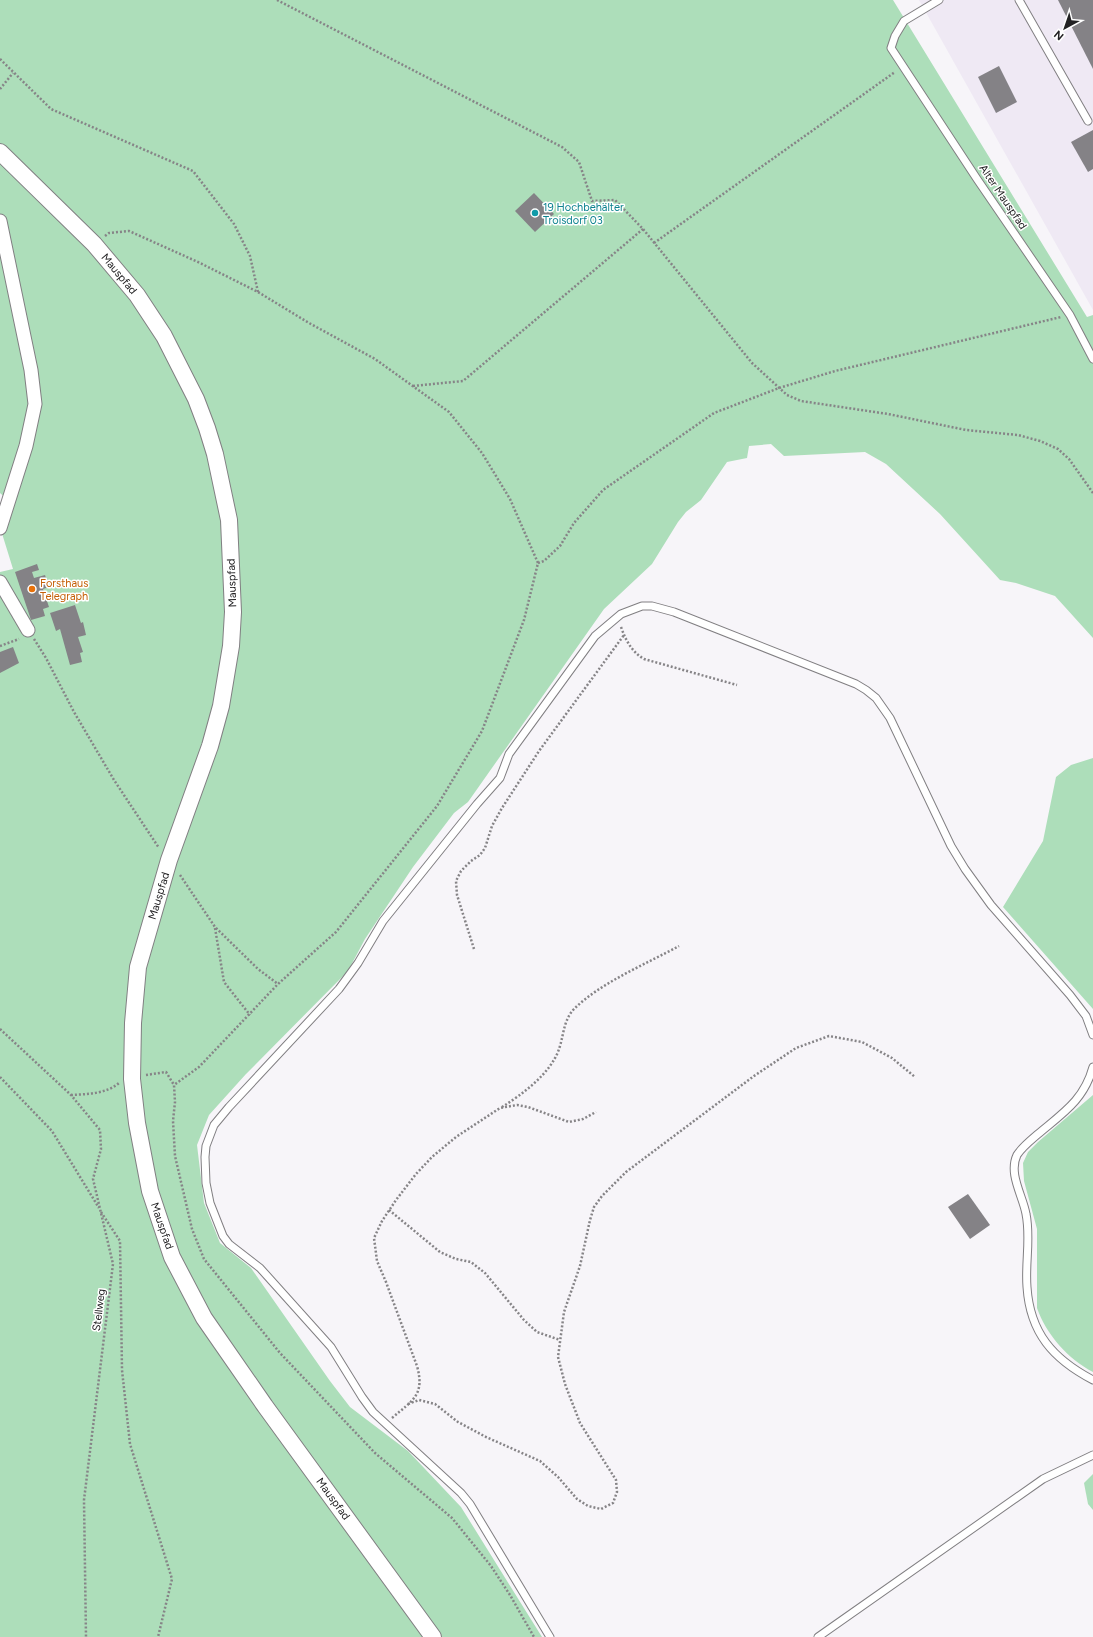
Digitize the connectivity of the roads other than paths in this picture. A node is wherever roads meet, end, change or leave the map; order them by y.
1 (939, 0) edge
2 (1019, 0) edge
3 (1088, 121) dead end
4 (0, 152) edge
5 (0, 221) edge
6 (1093, 359) edge
7 (0, 528) edge
8 (0, 582) edge
9 (28, 630) road end
10 (1093, 1035) edge
11 (1093, 1068) edge
12 (1093, 1380) edge
13 (1093, 1455) edge
14 (433, 1637) edge
15 (550, 1637) edge
16 (818, 1637) edge

1 - 6 lane, Alter Mauspfad
2 - 3 lane
4 - 14 street, Mauspfad
5 - 7 street
8 - 9 street
10 - 15 lane
11 - 12 lane
13 - 16 lane

